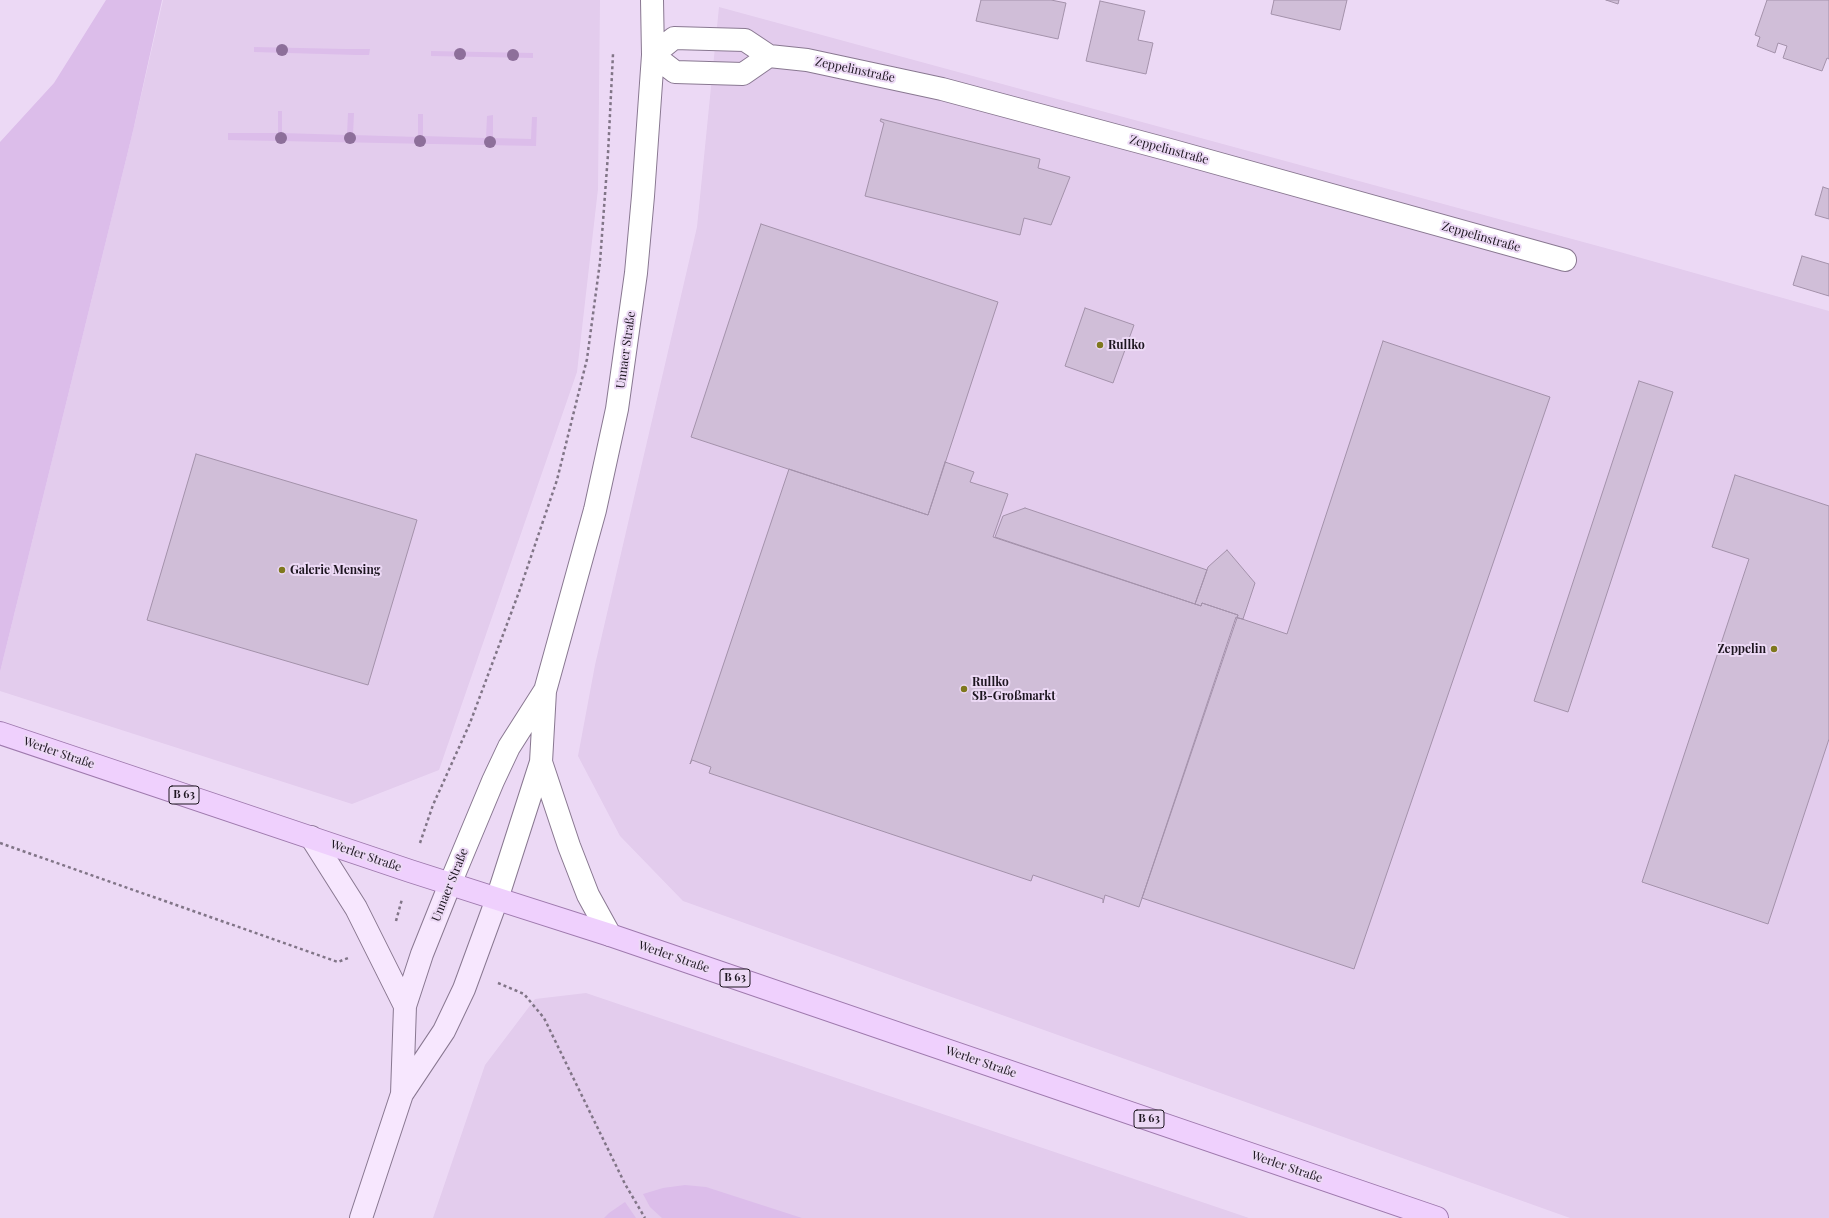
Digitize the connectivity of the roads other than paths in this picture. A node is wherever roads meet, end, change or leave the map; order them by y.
1 (652, 0) edge
2 (653, 55) junction
3 (770, 56) junction
4 (1565, 260) dead end
5 (545, 691) junction
6 (0, 733) edge
7 (541, 762) junction
8 (311, 837) junction
9 (450, 884) junction
10 (497, 899) junction
11 (610, 935) junction
12 (405, 1006) junction
13 (402, 1094) junction
14 (361, 1218) edge
15 (1437, 1218) edge

1 - 2 street, Unnaer Straße
2 - 3 street, Zeppelinstraße
2 - 3 street
2 - 5 street, Unnaer Straße
3 - 4 street, Zeppelinstraße
5 - 7 street, Unnaer Straße
5 - 9 street, Unnaer Straße
6 - 8 main road, Werler Straße / B 63
7 - 10 street, Unnaer Straße
7 - 11 street, Unnaer Straße
8 - 9 main road, Werler Straße / B 63
8 - 12 main road
9 - 10 main road, Werler Straße / B 63
9 - 12 main road, Unnaer Straße
10 - 11 main road, Werler Straße / B 63
10 - 13 main road, Unnaer Straße
11 - 15 main road, Werler Straße / B 63
12 - 13 main road, Unnaer Straße
13 - 14 main road, Unnaer Straße

